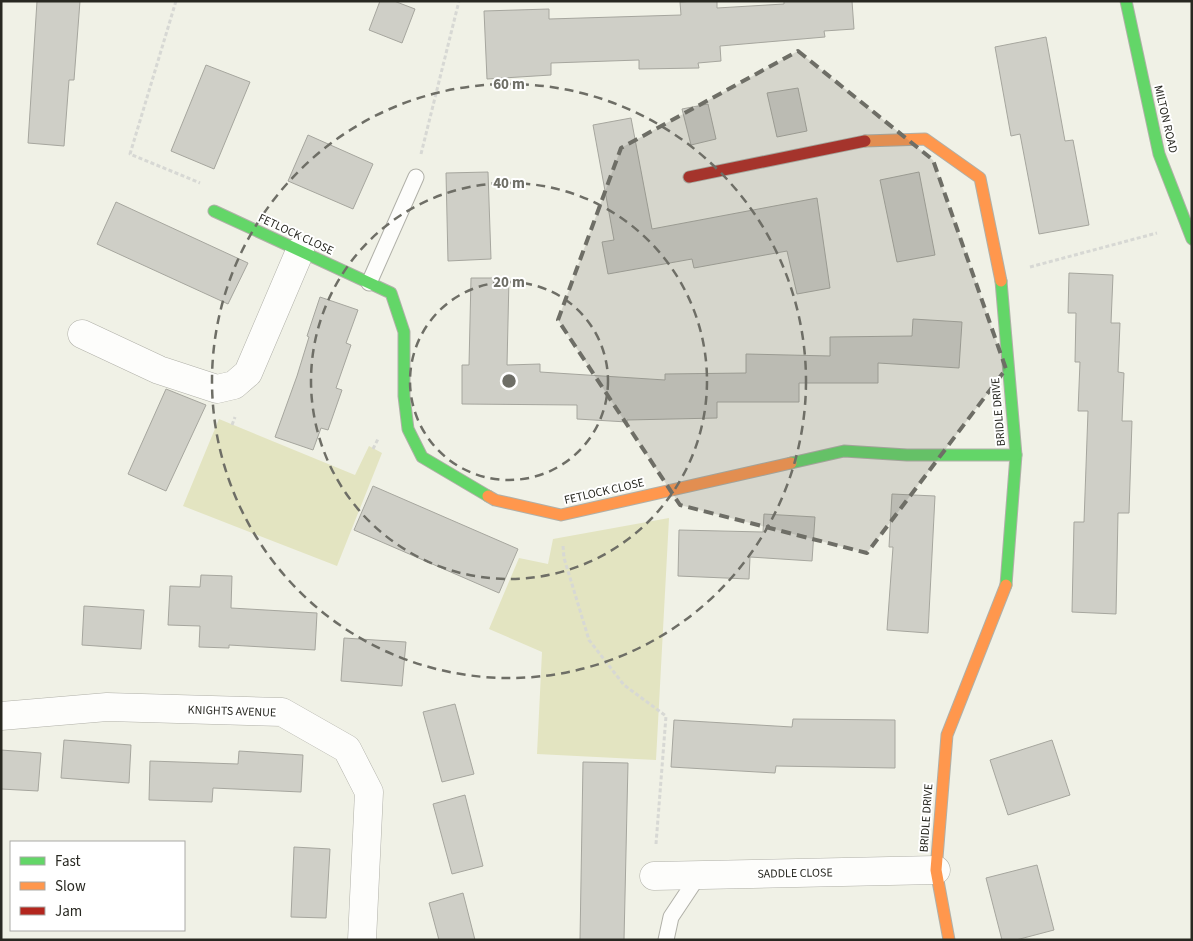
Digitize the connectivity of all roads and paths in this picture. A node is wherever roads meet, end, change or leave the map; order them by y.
1 (176, 1) edge
2 (459, 1) edge
3 (1126, 1) edge
4 (416, 177) joint
5 (690, 177) dead end
6 (214, 211) joint
7 (1163, 232) dead end
8 (1192, 239) edge
9 (300, 250) junction
10 (1000, 276) junction
11 (369, 283) junction
12 (82, 334) dead end
13 (1016, 455) junction
14 (561, 515) junction
15 (1, 716) edge
16 (936, 870) junction
17 (699, 875) junction
18 (654, 876) joint
19 (362, 940) edge
20 (666, 940) edge
21 (949, 940) edge

1 - 6 path
2 - 4 path
3 - 8 street, MILTON ROAD
4 - 11 lane
5 - 10 street, BRIDLE DRIVE
6 - 9 street, FETLOCK CLOSE
7 - 10 path
9 - 11 street, FETLOCK CLOSE
9 - 12 street
10 - 13 street, BRIDLE DRIVE
11 - 14 street, FETLOCK CLOSE
13 - 14 street, FETLOCK CLOSE
13 - 16 street, BRIDLE DRIVE
14 - 18 path
15 - 19 street, KNIGHTS AVENUE
16 - 17 street, SADDLE CLOSE
16 - 21 street, BRIDLE DRIVE
17 - 18 street, SADDLE CLOSE
17 - 20 lane

